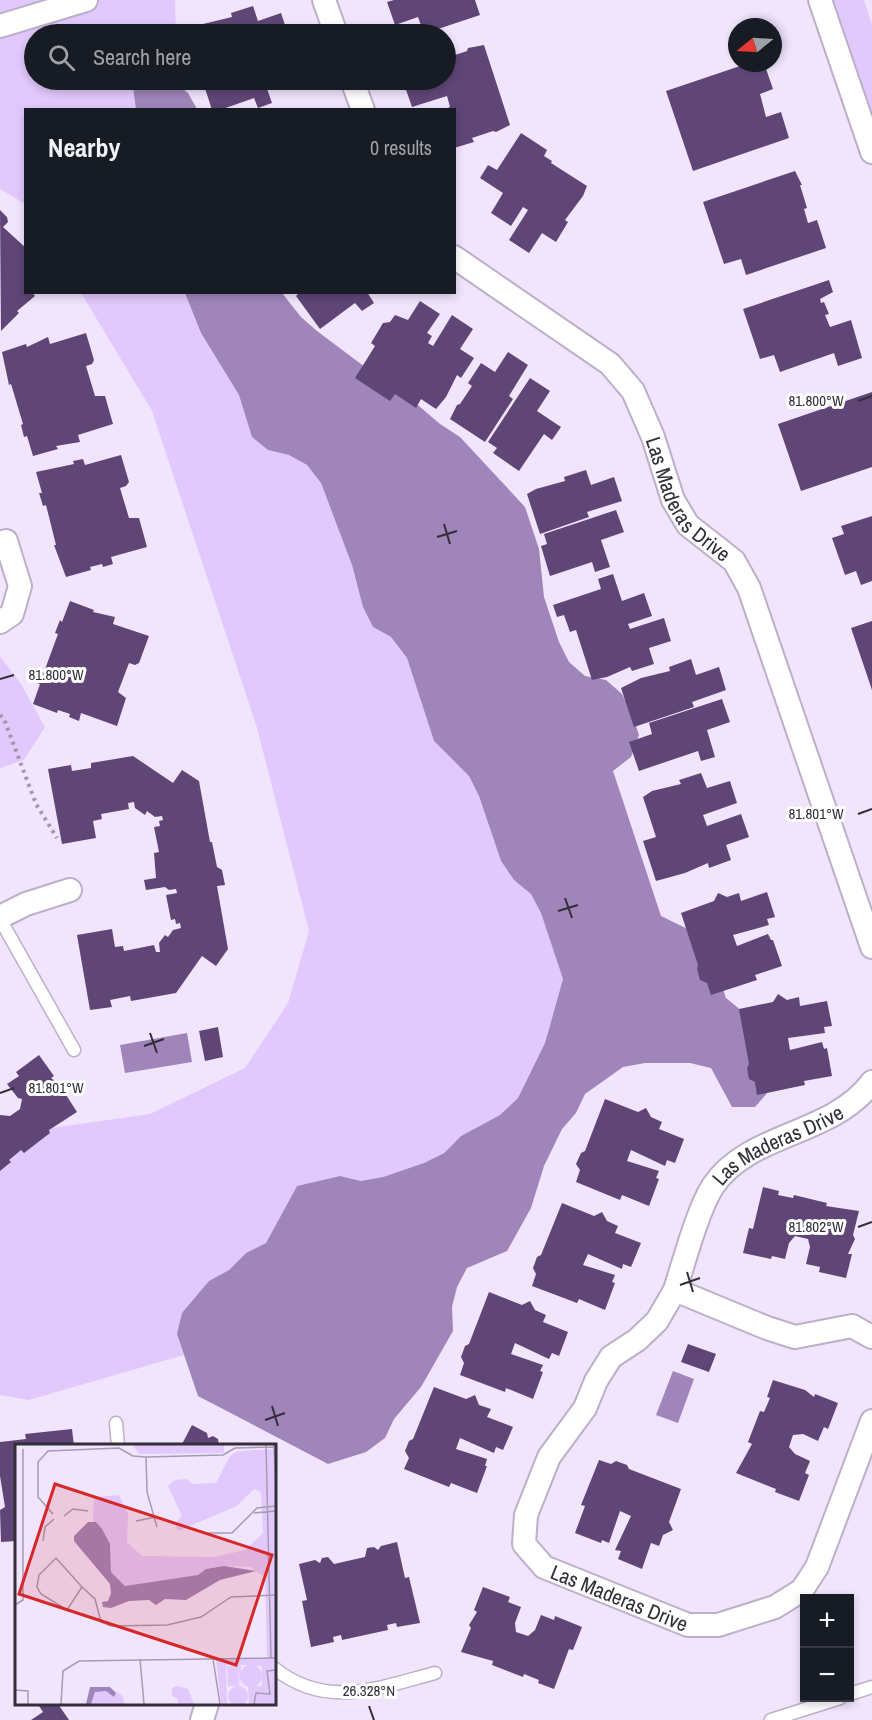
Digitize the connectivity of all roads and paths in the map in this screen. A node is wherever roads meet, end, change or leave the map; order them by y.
1 (86, 0) edge
2 (324, 0) edge
3 (820, 0) edge
4 (332, 24) edge
5 (0, 26) edge
6 (356, 90) edge
7 (362, 108) edge
8 (872, 152) edge
9 (456, 258) edge
10 (2, 535) edge
11 (0, 622) edge
12 (0, 715) edge
13 (57, 838) dead end
14 (70, 890) dead end
15 (0, 918) edge
16 (872, 947) edge
17 (74, 1050) dead end
18 (872, 1082) edge
19 (675, 1290) junction
20 (872, 1337) edge
21 (872, 1421) edge
22 (116, 1423) dead end
23 (118, 1444) edge
24 (276, 1669) edge
25 (435, 1673) dead end
26 (872, 1687) edge
27 (854, 1693) edge
28 (827, 1702) edge
29 (207, 1705) edge
30 (202, 1720) edge
31 (771, 1720) edge

1 - 5 street
2 - 4 street
3 - 8 street
6 - 7 street
9 - 16 street, Las Maderas Drive
10 - 11 street
12 - 13 path
14 - 15 street
15 - 17 lane
18 - 19 street, Las Maderas Drive
19 - 20 street
19 - 21 street, Las Maderas Drive
22 - 23 lane
24 - 25 lane
26 - 27 lane
28 - 31 lane
29 - 30 street

